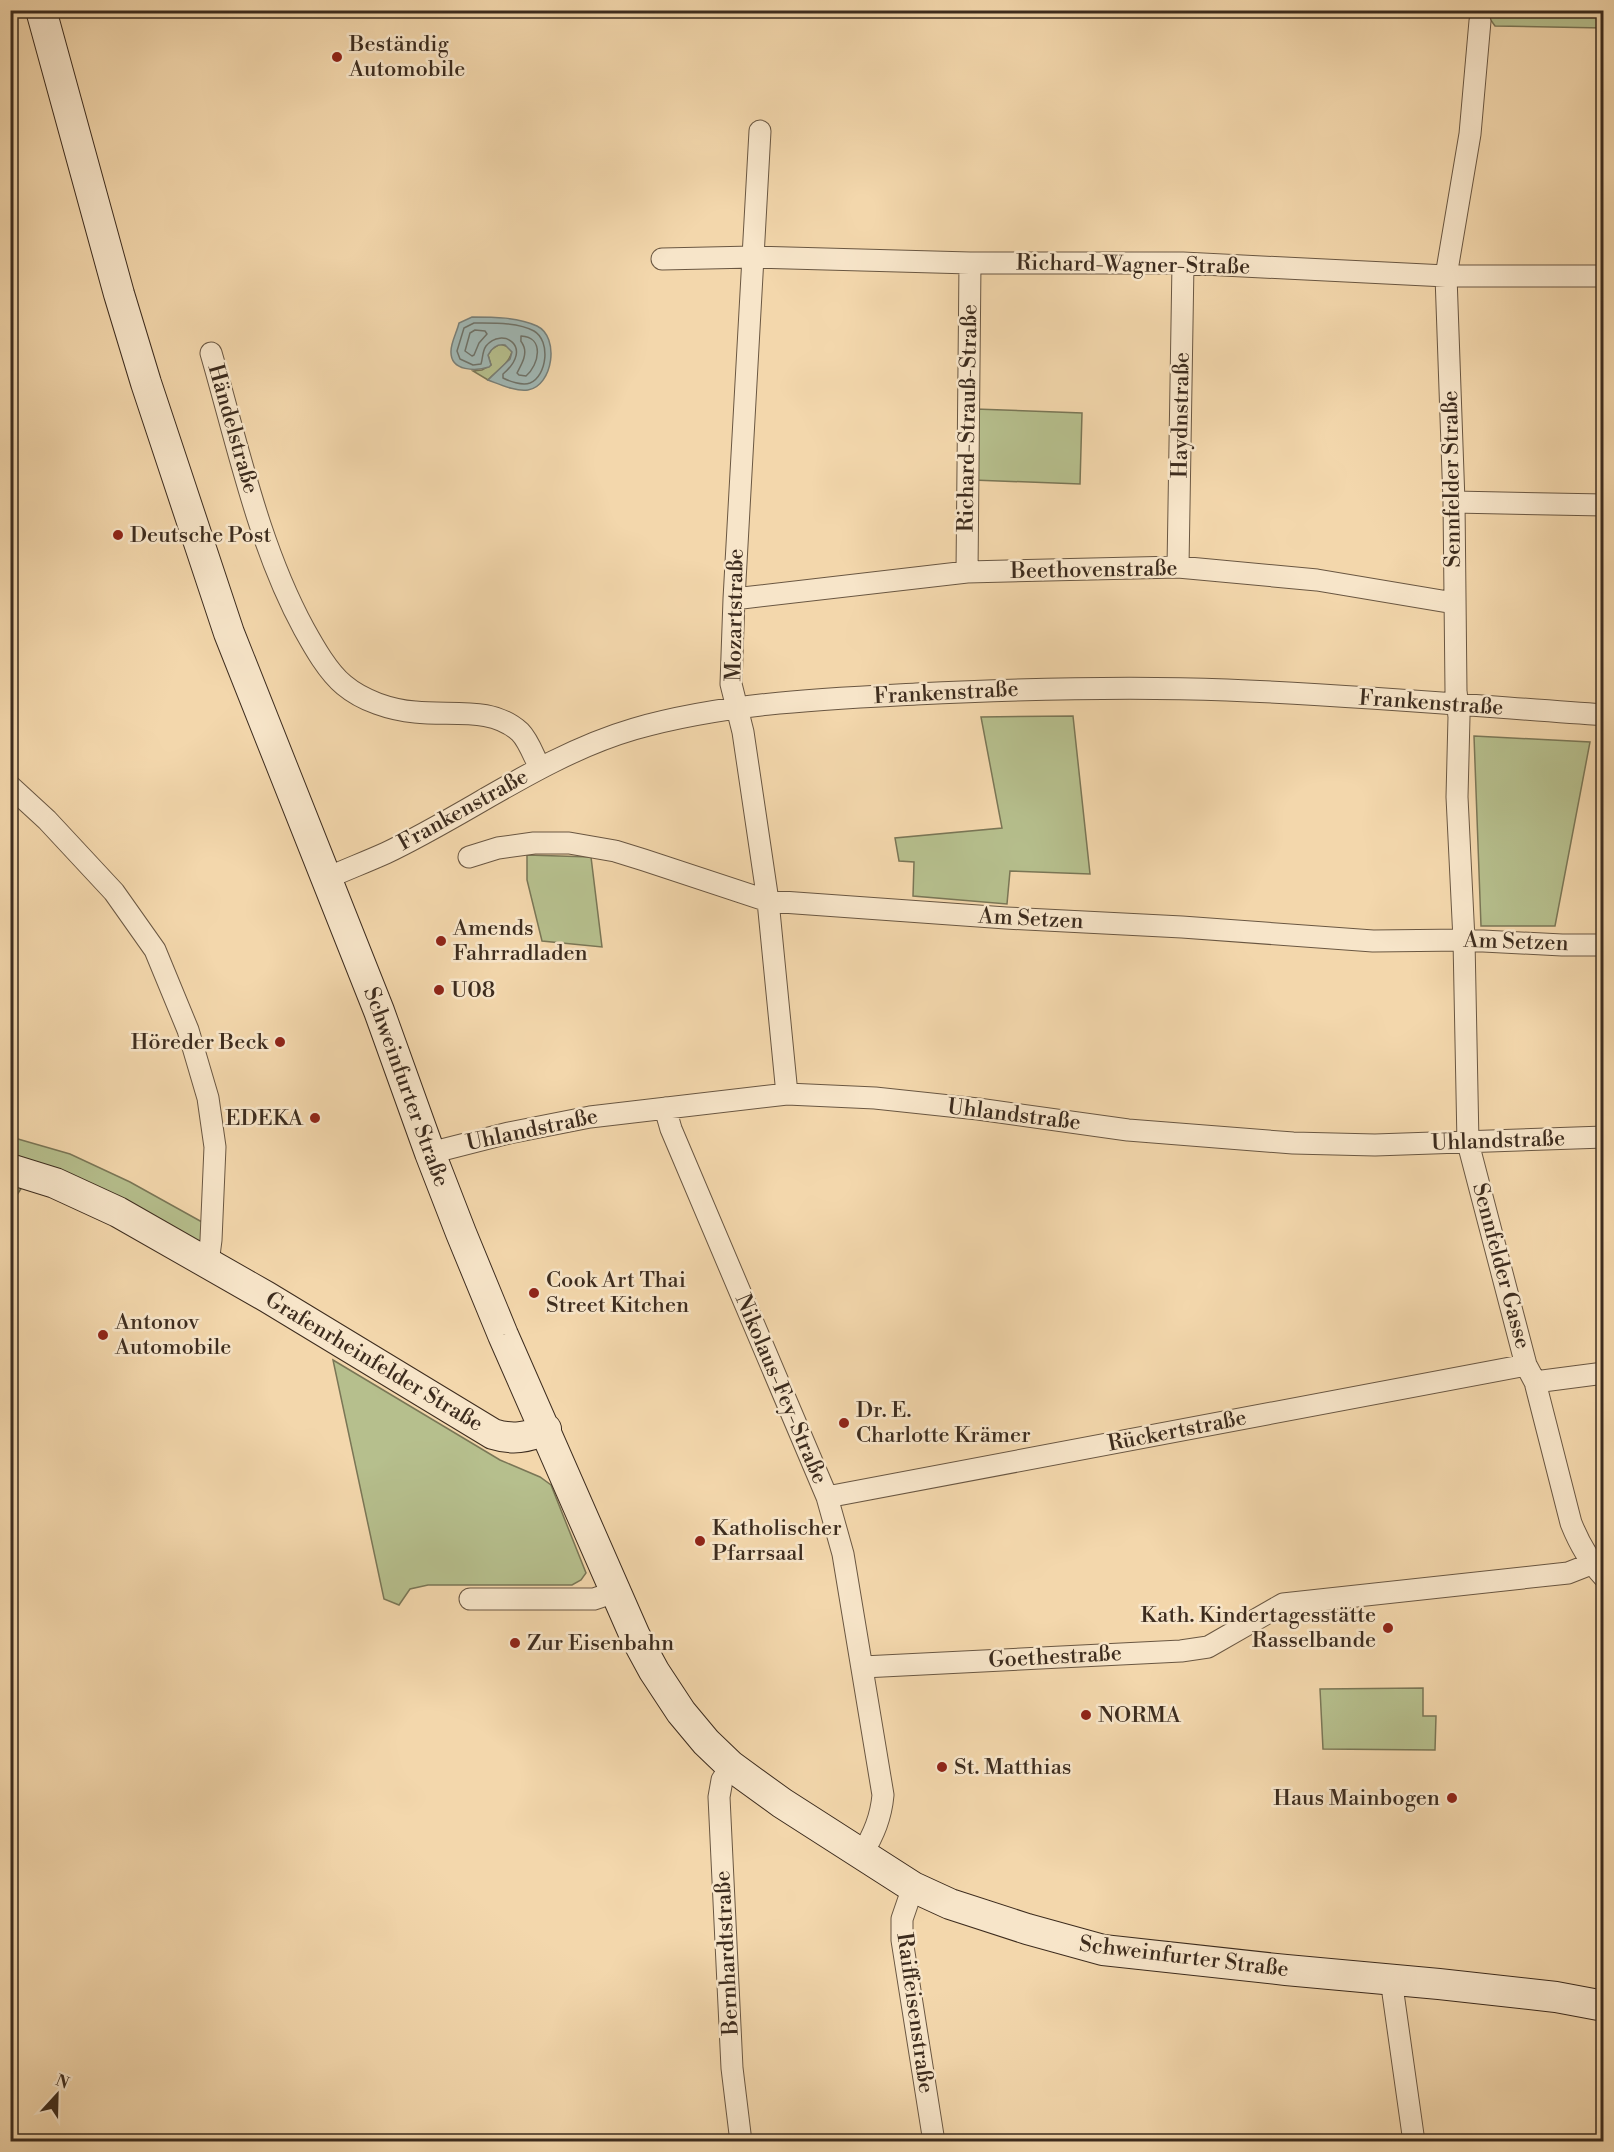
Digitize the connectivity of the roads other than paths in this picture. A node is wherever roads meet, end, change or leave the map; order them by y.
1 (41, 10) edge
2 (1480, 21) dead end
3 (760, 131) dead end
4 (753, 257) junction
5 (662, 259) dead end
6 (1183, 262) junction
7 (970, 263) junction
8 (1446, 276) junction
9 (1604, 276) edge
10 (211, 353) dead end
11 (1454, 502) junction
12 (1604, 505) edge
13 (1179, 567) junction
14 (966, 573) junction
15 (734, 599) junction
16 (1454, 603) junction
17 (1457, 705) junction
18 (737, 709) junction
19 (1604, 715) edge
20 (540, 768) junction
21 (10, 786) edge
22 (469, 857) dead end
23 (325, 879) junction
24 (768, 900) junction
25 (1464, 940) junction
26 (1604, 945) edge
27 (787, 1094) junction
28 (665, 1108) junction
29 (1604, 1137) edge
30 (1468, 1143) junction
31 (430, 1153) junction
32 (10, 1169) edge
33 (208, 1263) junction
34 (1531, 1373) junction
35 (1604, 1373) edge
36 (546, 1429) junction
37 (827, 1497) junction
38 (1598, 1570) edge
39 (615, 1592) junction
40 (470, 1599) dead end
41 (863, 1667) junction
42 (731, 1766) junction
43 (862, 1854) junction
44 (913, 1887) junction
45 (1391, 1979) junction
46 (1604, 2006) edge
47 (741, 2142) edge
48 (934, 2142) edge
49 (1414, 2142) edge

1 - 23 street, Schweinfurter Straße
2 - 8 street, Sennfelder Straße
3 - 4 street, Mozartstraße
4 - 5 street, Richard-Wagner-Straße
4 - 7 street, Richard-Wagner-Straße
4 - 15 street, Mozartstraße
6 - 7 street, Richard-Wagner-Straße
6 - 8 street, Richard-Wagner-Straße
6 - 13 street, Haydnstraße
7 - 14 street, Richard-Strauß-Straße
8 - 9 street, Richard-Wagner-Straße
8 - 11 street, Sennfelder Straße
10 - 20 street, Händelstraße
11 - 12 street
11 - 16 street, Sennfelder Straße
13 - 14 street, Beethovenstraße
13 - 16 street, Beethovenstraße
14 - 15 street, Beethovenstraße
15 - 18 street, Mozartstraße
16 - 17 street, Sennfelder Straße
17 - 18 street, Frankenstraße
17 - 19 street, Frankenstraße
17 - 25 street, Sennfelder Straße
18 - 20 street, Frankenstraße
18 - 24 street, Mozartstraße
20 - 23 street, Frankenstraße
21 - 33 street
22 - 24 street, Am Setzen
23 - 31 street, Schweinfurter Straße
24 - 25 street, Am Setzen
24 - 27 street, Mozartstraße
25 - 26 street, Am Setzen
25 - 30 street, Sennfelder Gasse
27 - 28 street, Uhlandstraße
27 - 30 street, Uhlandstraße
28 - 31 street, Uhlandstraße
28 - 37 street, Nikolaus-Fey-Straße
29 - 30 street, Uhlandstraße
30 - 34 street, Sennfelder Gasse
31 - 36 street, Schweinfurter Straße
32 - 33 street, Grafenrheinfelder Straße
33 - 36 street, Grafenrheinfelder Straße
34 - 35 street, Rückertstraße
34 - 37 street, Rückertstraße
34 - 38 street, Sennfelder Gasse
36 - 39 street, Schweinfurter Straße
37 - 41 street, Nikolaus-Fey-Straße
38 - 41 street, Goethestraße
39 - 40 street
39 - 42 street, Schweinfurter Straße
41 - 43 street, Nikolaus-Fey-Straße
42 - 43 street, Schweinfurter Straße
42 - 47 street, Bernhardtstraße
43 - 44 street, Schweinfurter Straße
44 - 45 street, Schweinfurter Straße
44 - 48 street, Raiffeisenstraße
45 - 46 street, Schweinfurter Straße
45 - 49 street

